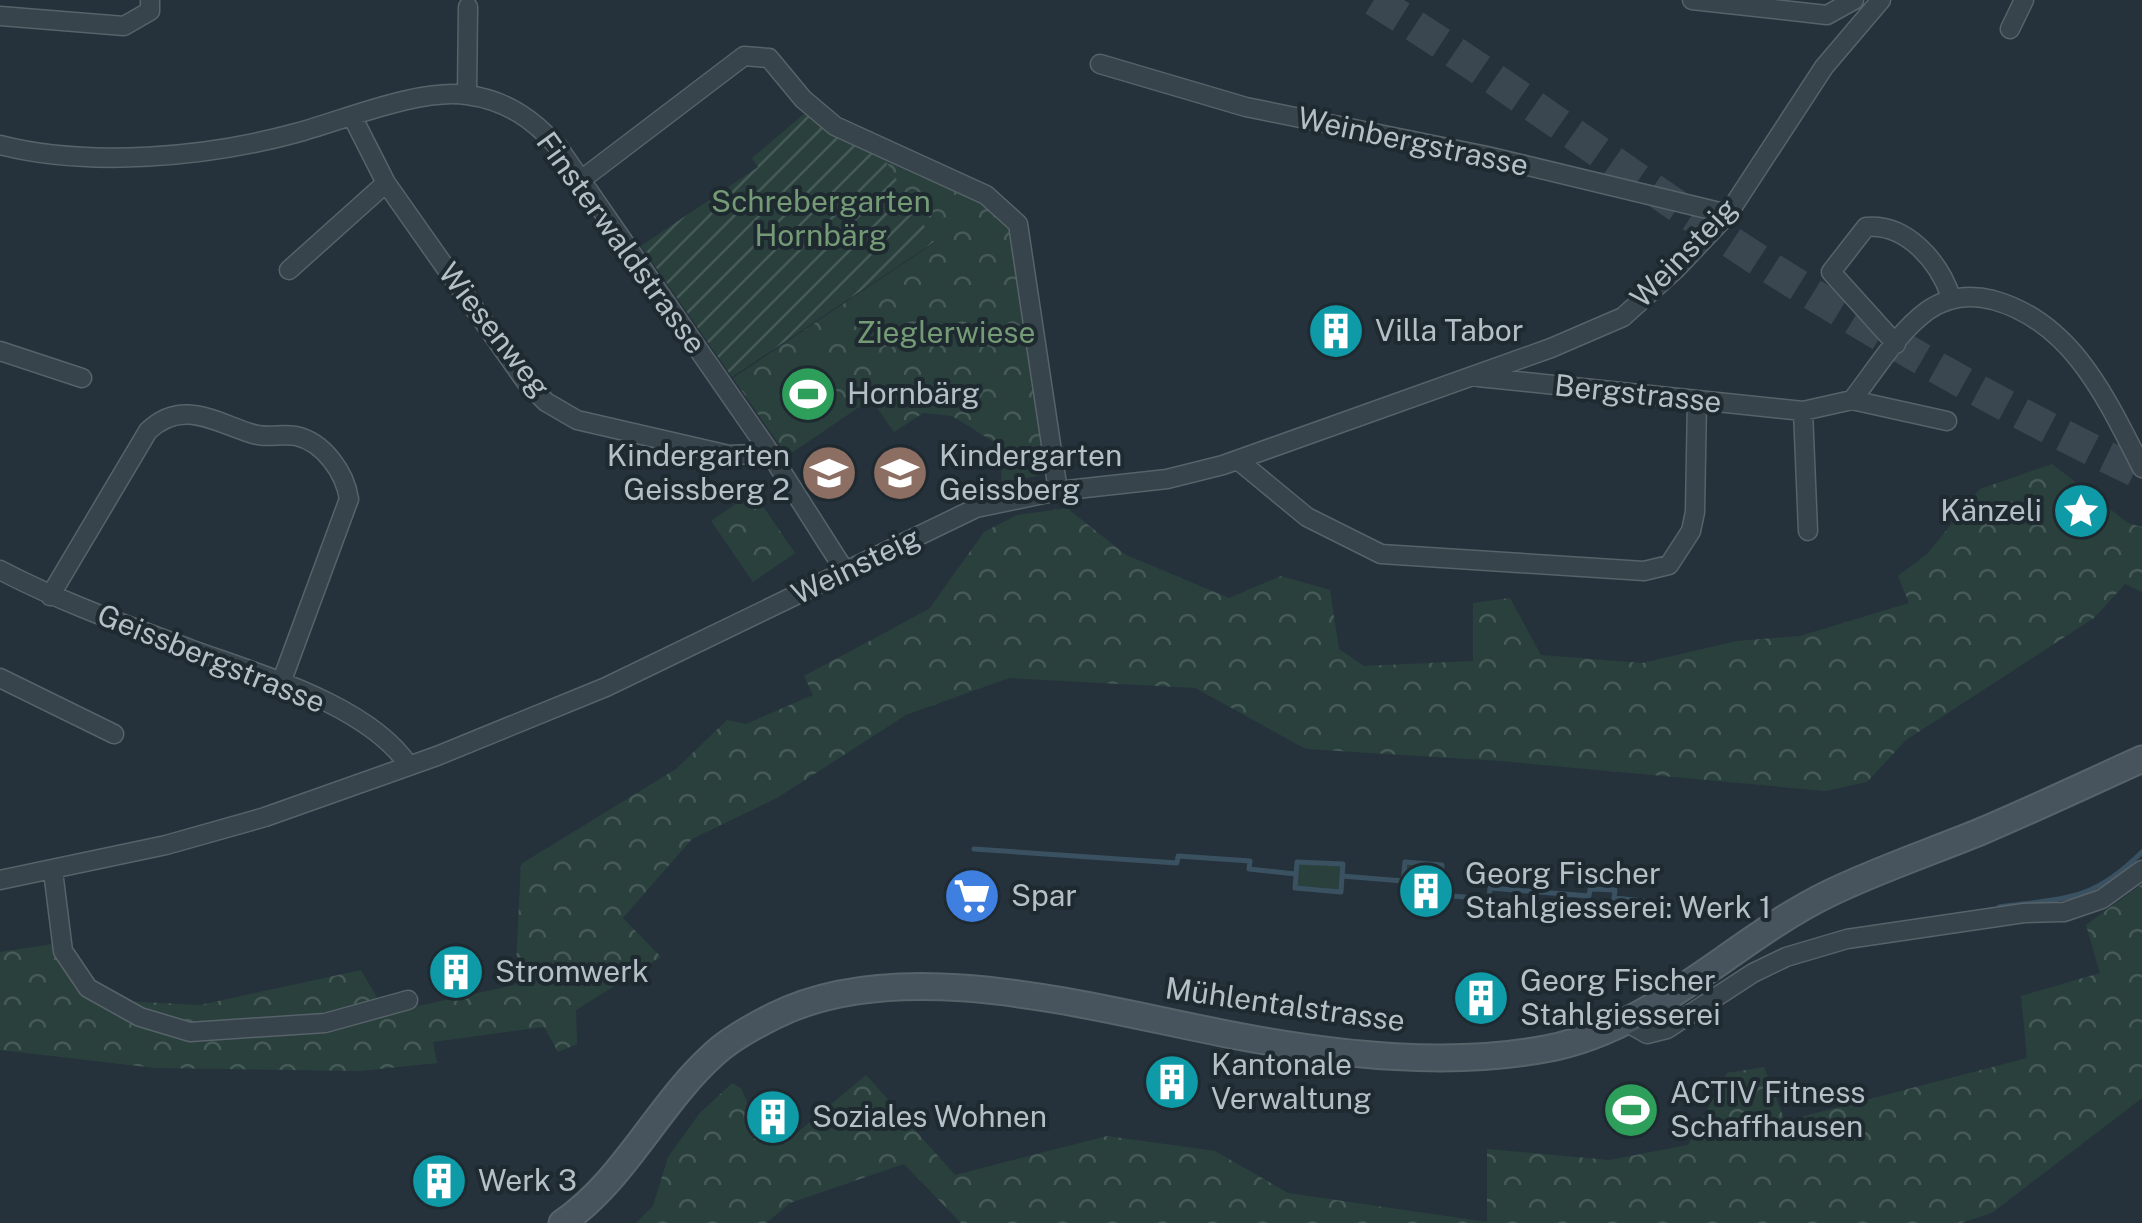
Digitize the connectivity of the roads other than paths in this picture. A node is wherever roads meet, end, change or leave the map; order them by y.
1 (150, 0) edge
2 (1692, 0) edge
3 (1854, 0) edge
4 (1881, 0) edge
5 (2024, 0) edge
6 (468, 7) dead end
7 (0, 16) edge
8 (2010, 29) dead end
9 (1100, 64) dead end
10 (467, 95) junction
11 (352, 116) junction
12 (0, 145) edge
13 (582, 180) junction
14 (386, 183) junction
15 (1728, 214) junction
16 (289, 270) dead end
17 (1951, 298) junction
18 (1896, 344) junction
19 (0, 351) edge
20 (1473, 376) junction
21 (82, 378) dead end
22 (1698, 400) junction
23 (1852, 400) junction
24 (1803, 411) junction
25 (1947, 421) dead end
26 (766, 447) junction
27 (1238, 461) junction
28 (2142, 468) edge
29 (1058, 492) junction
30 (1808, 531) dead end
31 (0, 570) edge
32 (845, 571) junction
33 (50, 596) junction
34 (0, 678) edge
35 (281, 683) junction
36 (114, 734) dead end
37 (2142, 759) edge
38 (409, 766) junction
39 (2142, 870) edge
40 (52, 871) junction
41 (0, 880) edge
42 (408, 1000) dead end
43 (1626, 1022) junction
44 (562, 1223) edge

1 - 7 street
2 - 3 street
4 - 15 street, Weinsteig
5 - 8 street
6 - 10 street
9 - 15 street, Weinbergstrasse
10 - 11 street, Finsterwaldstrasse
10 - 13 street, Finsterwaldstrasse
11 - 12 street, Finsterwaldstrasse
11 - 14 street, Wiesenweg
13 - 26 street, Finsterwaldstrasse
13 - 29 street
14 - 16 street
14 - 26 street, Wiesenweg
15 - 20 street, Weinsteig
17 - 18 street
17 - 18 street
17 - 28 street
18 - 23 street
19 - 21 street
20 - 22 street, Bergstrasse
20 - 27 street, Weinsteig
22 - 24 street, Bergstrasse
22 - 27 street
23 - 24 street, Bergstrasse
23 - 25 street, Bergstrasse
24 - 30 street
26 - 32 street, Finsterwaldstrasse
27 - 29 street, Weinsteig
29 - 32 street, Weinsteig
31 - 33 street, Geissbergstrasse
32 - 38 street, Weinsteig
33 - 35 street, Geissbergstrasse
33 - 35 street
34 - 36 street
35 - 38 street, Geissbergstrasse
37 - 43 street, Mühlentalstrasse
38 - 40 street, Weinsteig
39 - 43 street
40 - 41 street, Weinsteig
40 - 42 street
43 - 44 street, Mühlentalstrasse

